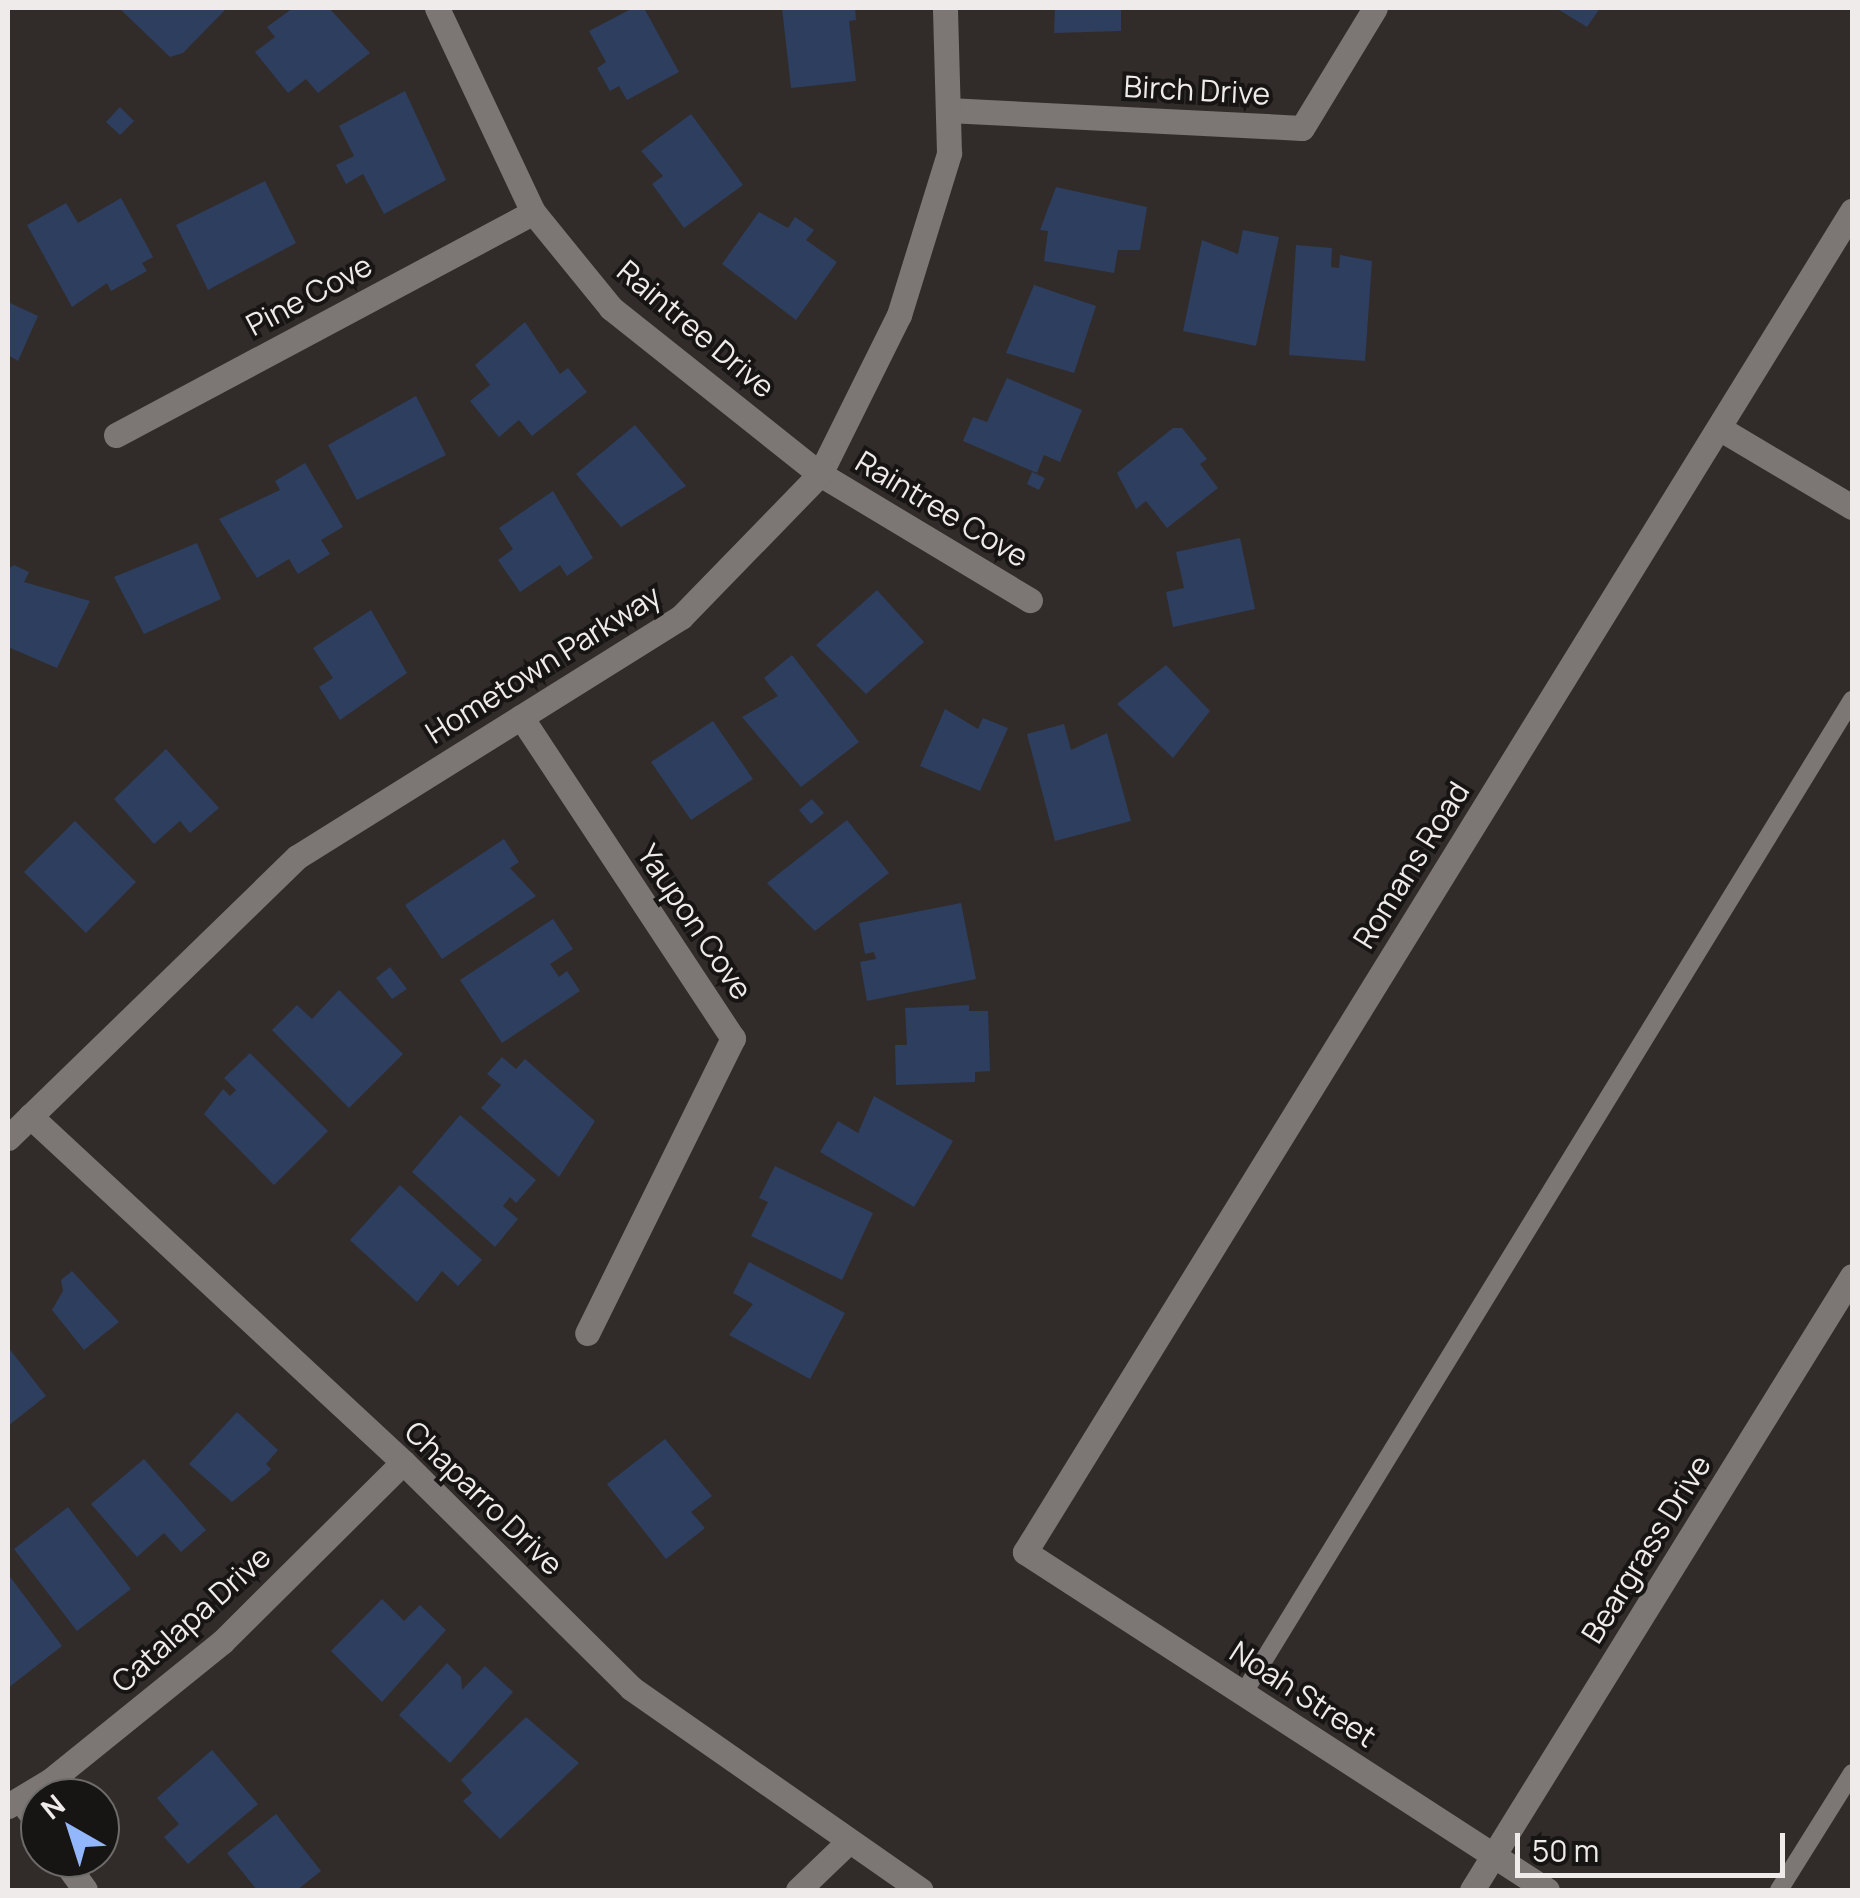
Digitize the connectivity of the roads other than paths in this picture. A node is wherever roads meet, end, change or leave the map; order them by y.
1 (436, 8) edge
2 (945, 8) edge
3 (1375, 8) edge
4 (948, 110) junction
5 (1852, 211) edge
6 (533, 212) junction
7 (1719, 428) junction
8 (116, 436) dead end
9 (820, 474) junction
10 (1852, 506) edge
11 (1030, 600) dead end
12 (1852, 700) edge
13 (520, 717) junction
14 (30, 1116) junction
15 (8, 1138) edge
16 (1852, 1276) edge
17 (588, 1333) dead end
18 (403, 1462) junction
19 (1025, 1552) joint
20 (1243, 1694) junction
21 (1852, 1773) edge
22 (14, 1802) edge
23 (848, 1842) junction
24 (1496, 1857) junction
25 (798, 1890) edge
26 (921, 1890) edge
27 (1472, 1890) edge
28 (1547, 1890) edge
29 (1779, 1890) edge

1 - 6 street, Raintree Drive
2 - 4 street, Hometown Parkway
3 - 4 street, Birch Drive
4 - 9 street, Hometown Parkway
5 - 7 street, Romans Road
6 - 8 street, Pine Cove
6 - 9 street, Raintree Drive
7 - 10 street
7 - 19 street, Romans Road
9 - 11 street, Raintree Cove
9 - 13 street, Hometown Parkway
12 - 20 lane
13 - 14 street, Hometown Parkway
13 - 17 street, Yaupon Cove
14 - 15 street, Hometown Parkway
14 - 18 street, Chaparro Drive
16 - 24 street, Beargrass Drive
18 - 22 street, Catalapa Drive
18 - 23 street, Chaparro Drive
19 - 20 street, Noah Street
20 - 24 street, Noah Street
21 - 29 lane
23 - 25 street
23 - 26 street, Chaparro Drive
24 - 27 street, Beargrass Drive
24 - 28 street, Noah Street

